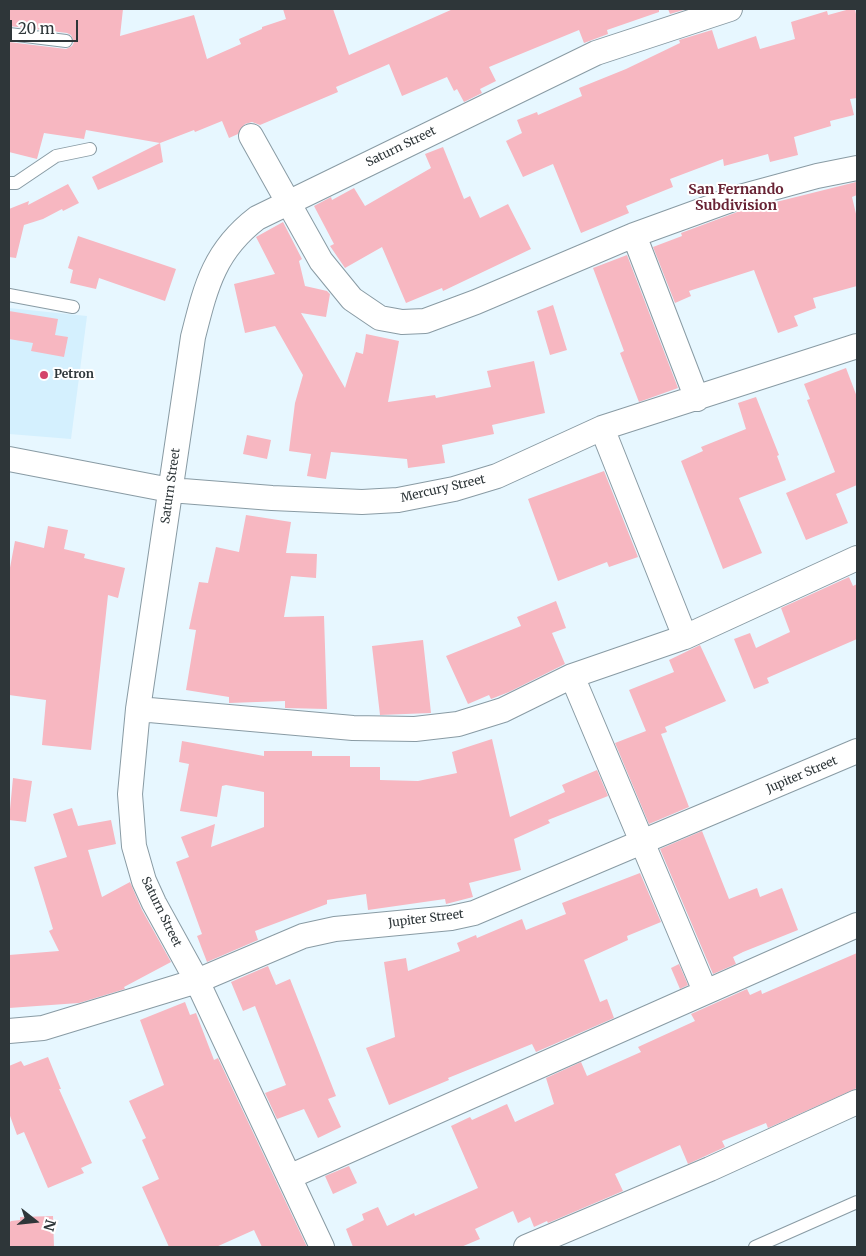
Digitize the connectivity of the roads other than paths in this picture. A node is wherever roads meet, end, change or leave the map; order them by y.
1 (730, 9) edge
2 (9, 34) edge
3 (66, 41) dead end
4 (251, 136) dead end
5 (90, 149) dead end
6 (857, 168) edge
7 (9, 183) edge
8 (289, 202) junction
9 (634, 235) junction
10 (9, 295) edge
11 (73, 307) dead end
12 (857, 346) edge
13 (697, 399) junction
14 (602, 428) junction
15 (9, 459) edge
16 (170, 490) junction
17 (857, 558) edge
18 (685, 637) junction
19 (572, 676) junction
20 (138, 709) junction
21 (857, 751) edge
22 (641, 843) junction
23 (857, 925) edge
24 (197, 981) junction
25 (705, 991) junction
26 (9, 1031) edge
27 (857, 1102) edge
28 (288, 1177) junction
29 (857, 1202) edge
30 (322, 1247) edge
31 (526, 1247) edge
32 (755, 1247) edge

1 - 8 street, Saturn Street
2 - 3 lane
4 - 8 street
5 - 7 lane
6 - 9 street
8 - 9 street
8 - 16 street, Saturn Street
9 - 13 street
10 - 11 lane
12 - 13 street, Mercury Street
13 - 14 street, Mercury Street
14 - 16 street, Mercury Street
14 - 18 street
15 - 16 street, Mercury Street
16 - 20 street, Saturn Street
17 - 18 street
18 - 19 street
19 - 20 street
19 - 22 street
20 - 24 street, Saturn Street
21 - 22 street, Jupiter Street
22 - 24 street, Jupiter Street
22 - 25 street
23 - 25 street
24 - 26 street, Jupiter Street
24 - 28 street, Saturn Street
25 - 28 street
27 - 31 street
28 - 30 street, Saturn Street
29 - 32 lane

